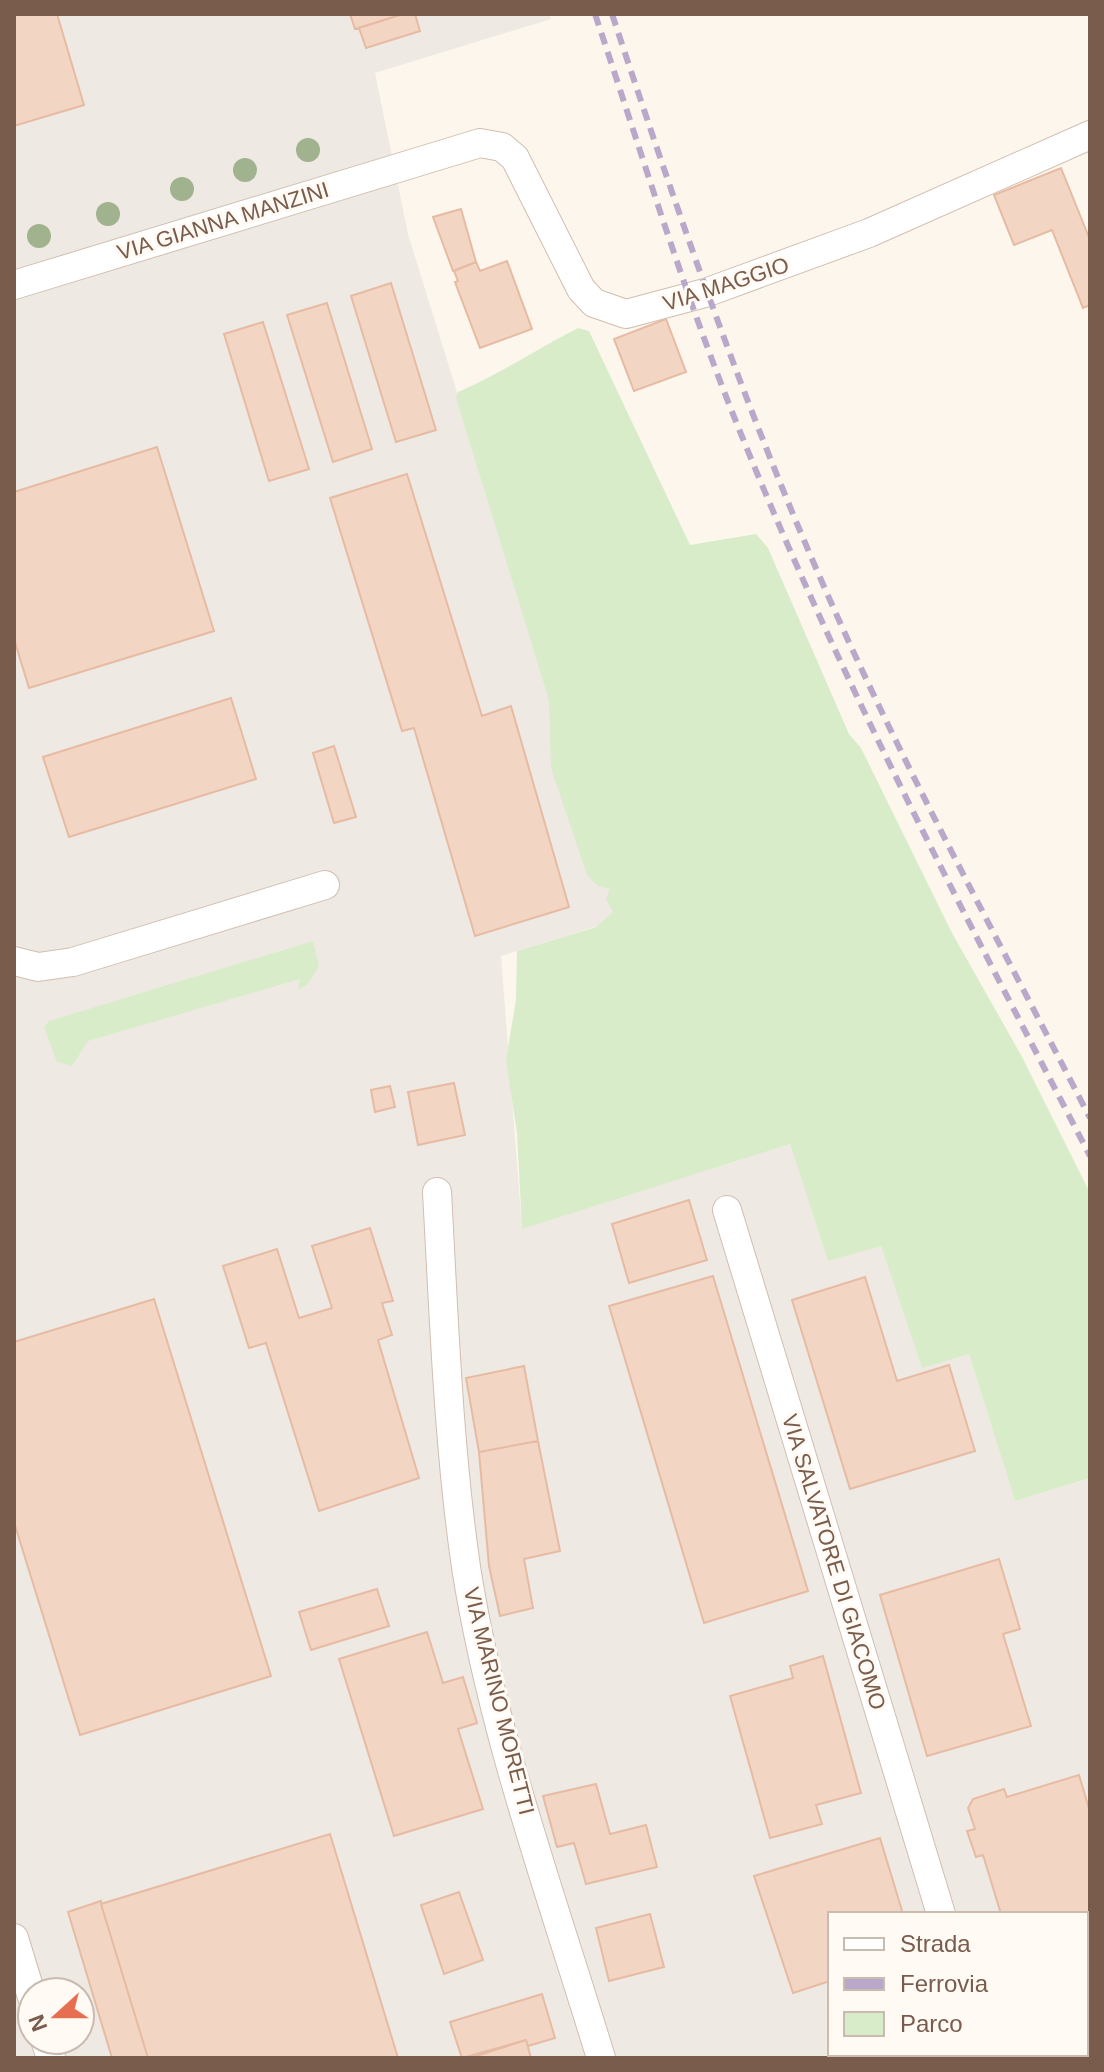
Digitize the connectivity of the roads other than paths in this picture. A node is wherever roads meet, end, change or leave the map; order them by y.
1 (1090, 135) edge
2 (431, 157) joint
3 (14, 285) edge
4 (325, 885) dead end
5 (14, 961) edge
6 (437, 1192) dead end
7 (727, 1210) dead end
8 (940, 1912) edge
9 (14, 1938) edge
10 (26, 1976) edge
11 (601, 2058) edge

1 - 2 street, VIA MAGGIO
2 - 3 street, VIA GIANNA MANZINI
4 - 5 street
6 - 11 street, VIA MARINO MORETTI
7 - 8 street, VIA SALVATORE DI GIACOMO
9 - 10 street

